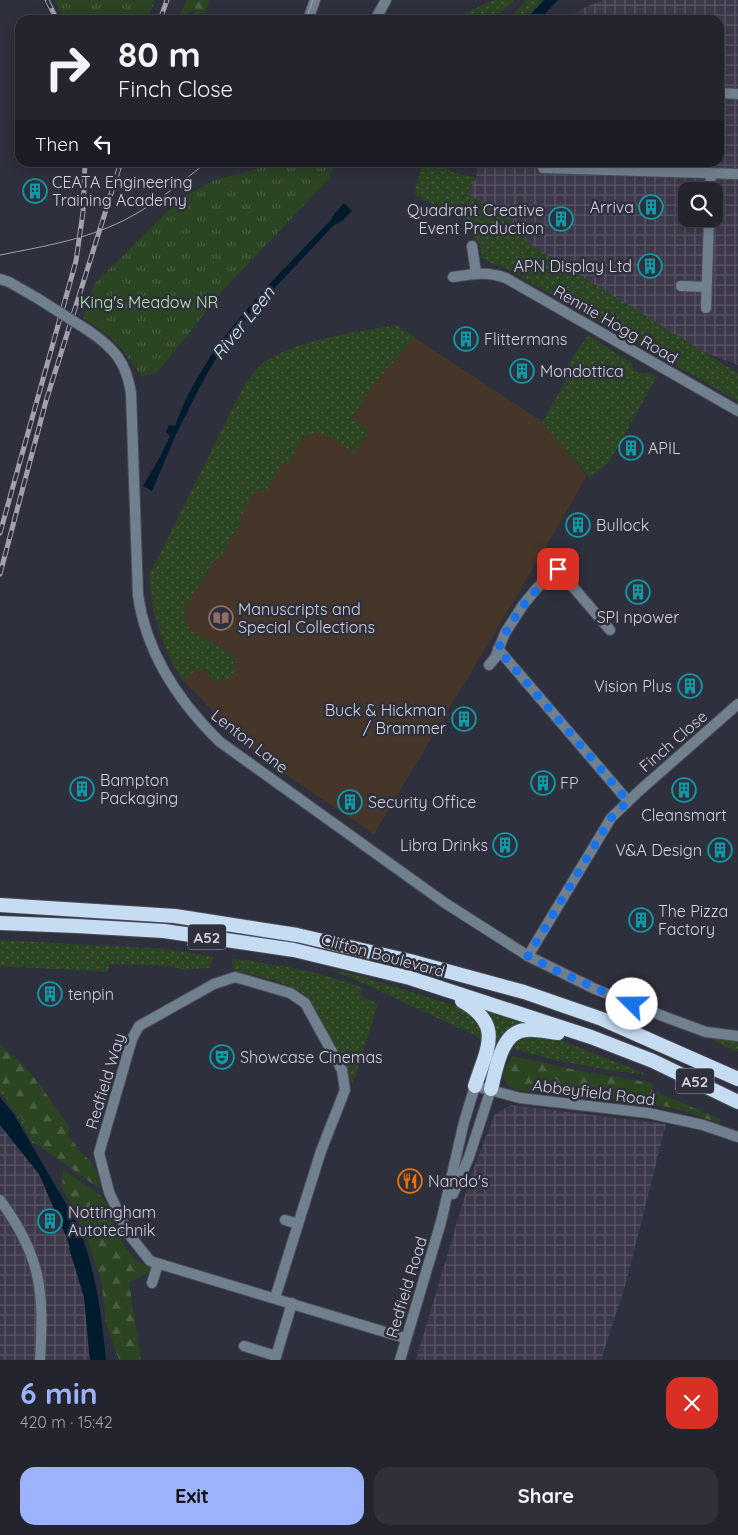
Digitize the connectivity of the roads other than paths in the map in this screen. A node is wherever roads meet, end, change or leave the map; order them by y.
1 (315, 0) edge
2 (386, 0) edge
3 (310, 15) edge
4 (378, 15) edge
5 (724, 93) edge
6 (738, 94) edge
7 (632, 167) edge
8 (543, 168) dead end
9 (711, 174) junction
10 (738, 174) edge
11 (711, 182) edge
12 (709, 227) edge
13 (472, 246) dead end
14 (476, 273) junction
15 (452, 277) dead end
16 (0, 279) edge
17 (681, 286) dead end
18 (706, 287) junction
19 (706, 308) dead end
20 (738, 411) edge
21 (548, 558) dead end
22 (558, 569) junction
23 (610, 630) dead end
24 (498, 649) junction
25 (489, 665) dead end
26 (738, 704) edge
27 (628, 801) junction
28 (0, 905) edge
29 (0, 923) edge
30 (528, 956) junction
31 (421, 982) junction
32 (738, 1036) edge
33 (591, 1037) junction
34 (738, 1079) edge
35 (476, 1086) junction
36 (491, 1089) junction
37 (738, 1102) edge
38 (738, 1137) edge
39 (0, 1200) edge
40 (285, 1220) dead end
41 (441, 1222) junction
42 (298, 1224) junction
43 (158, 1264) junction
44 (152, 1282) dead end
45 (276, 1298) junction
46 (292, 1303) junction
47 (405, 1338) junction
48 (244, 1346) dead end
49 (276, 1358) edge
50 (40, 1360) edge
51 (400, 1360) edge

1 - 3 street
2 - 4 street
5 - 6 street
7 - 8 street
7 - 9 street
9 - 10 street
9 - 11 street
12 - 18 street
13 - 14 street
14 - 15 street, Rennie Hogg Road
14 - 20 street, Rennie Hogg Road
16 - 30 street, Lenton Lane, bridge
17 - 18 street
18 - 19 street
21 - 22 street
22 - 23 street
22 - 24 street
24 - 25 street
24 - 27 street
26 - 27 street, Finch Close
27 - 30 street, Finch Close
28 - 34 highway, Clifton Boulevard / A52
29 - 31 highway, Clifton Boulevard / A52
30 - 32 street, Lenton Lane
31 - 33 highway, Clifton Boulevard / A52
31 - 35 highway
33 - 36 highway
33 - 37 highway, Clifton Boulevard / A52
35 - 36 street, Abbeyfield Road
35 - 41 street, Redfield Road
36 - 38 street, Abbeyfield Road
36 - 41 street, Redfield Road
39 - 50 street
40 - 42 street
41 - 47 street, Redfield Road
42 - 43 street, Redfield Way
42 - 45 street, Redfield Way
43 - 44 street
43 - 45 street, Redfield Way
45 - 46 street, Redfield Way
46 - 47 street, Redfield Way
46 - 49 street
47 - 51 street, Redfield Road
48 - 49 street

